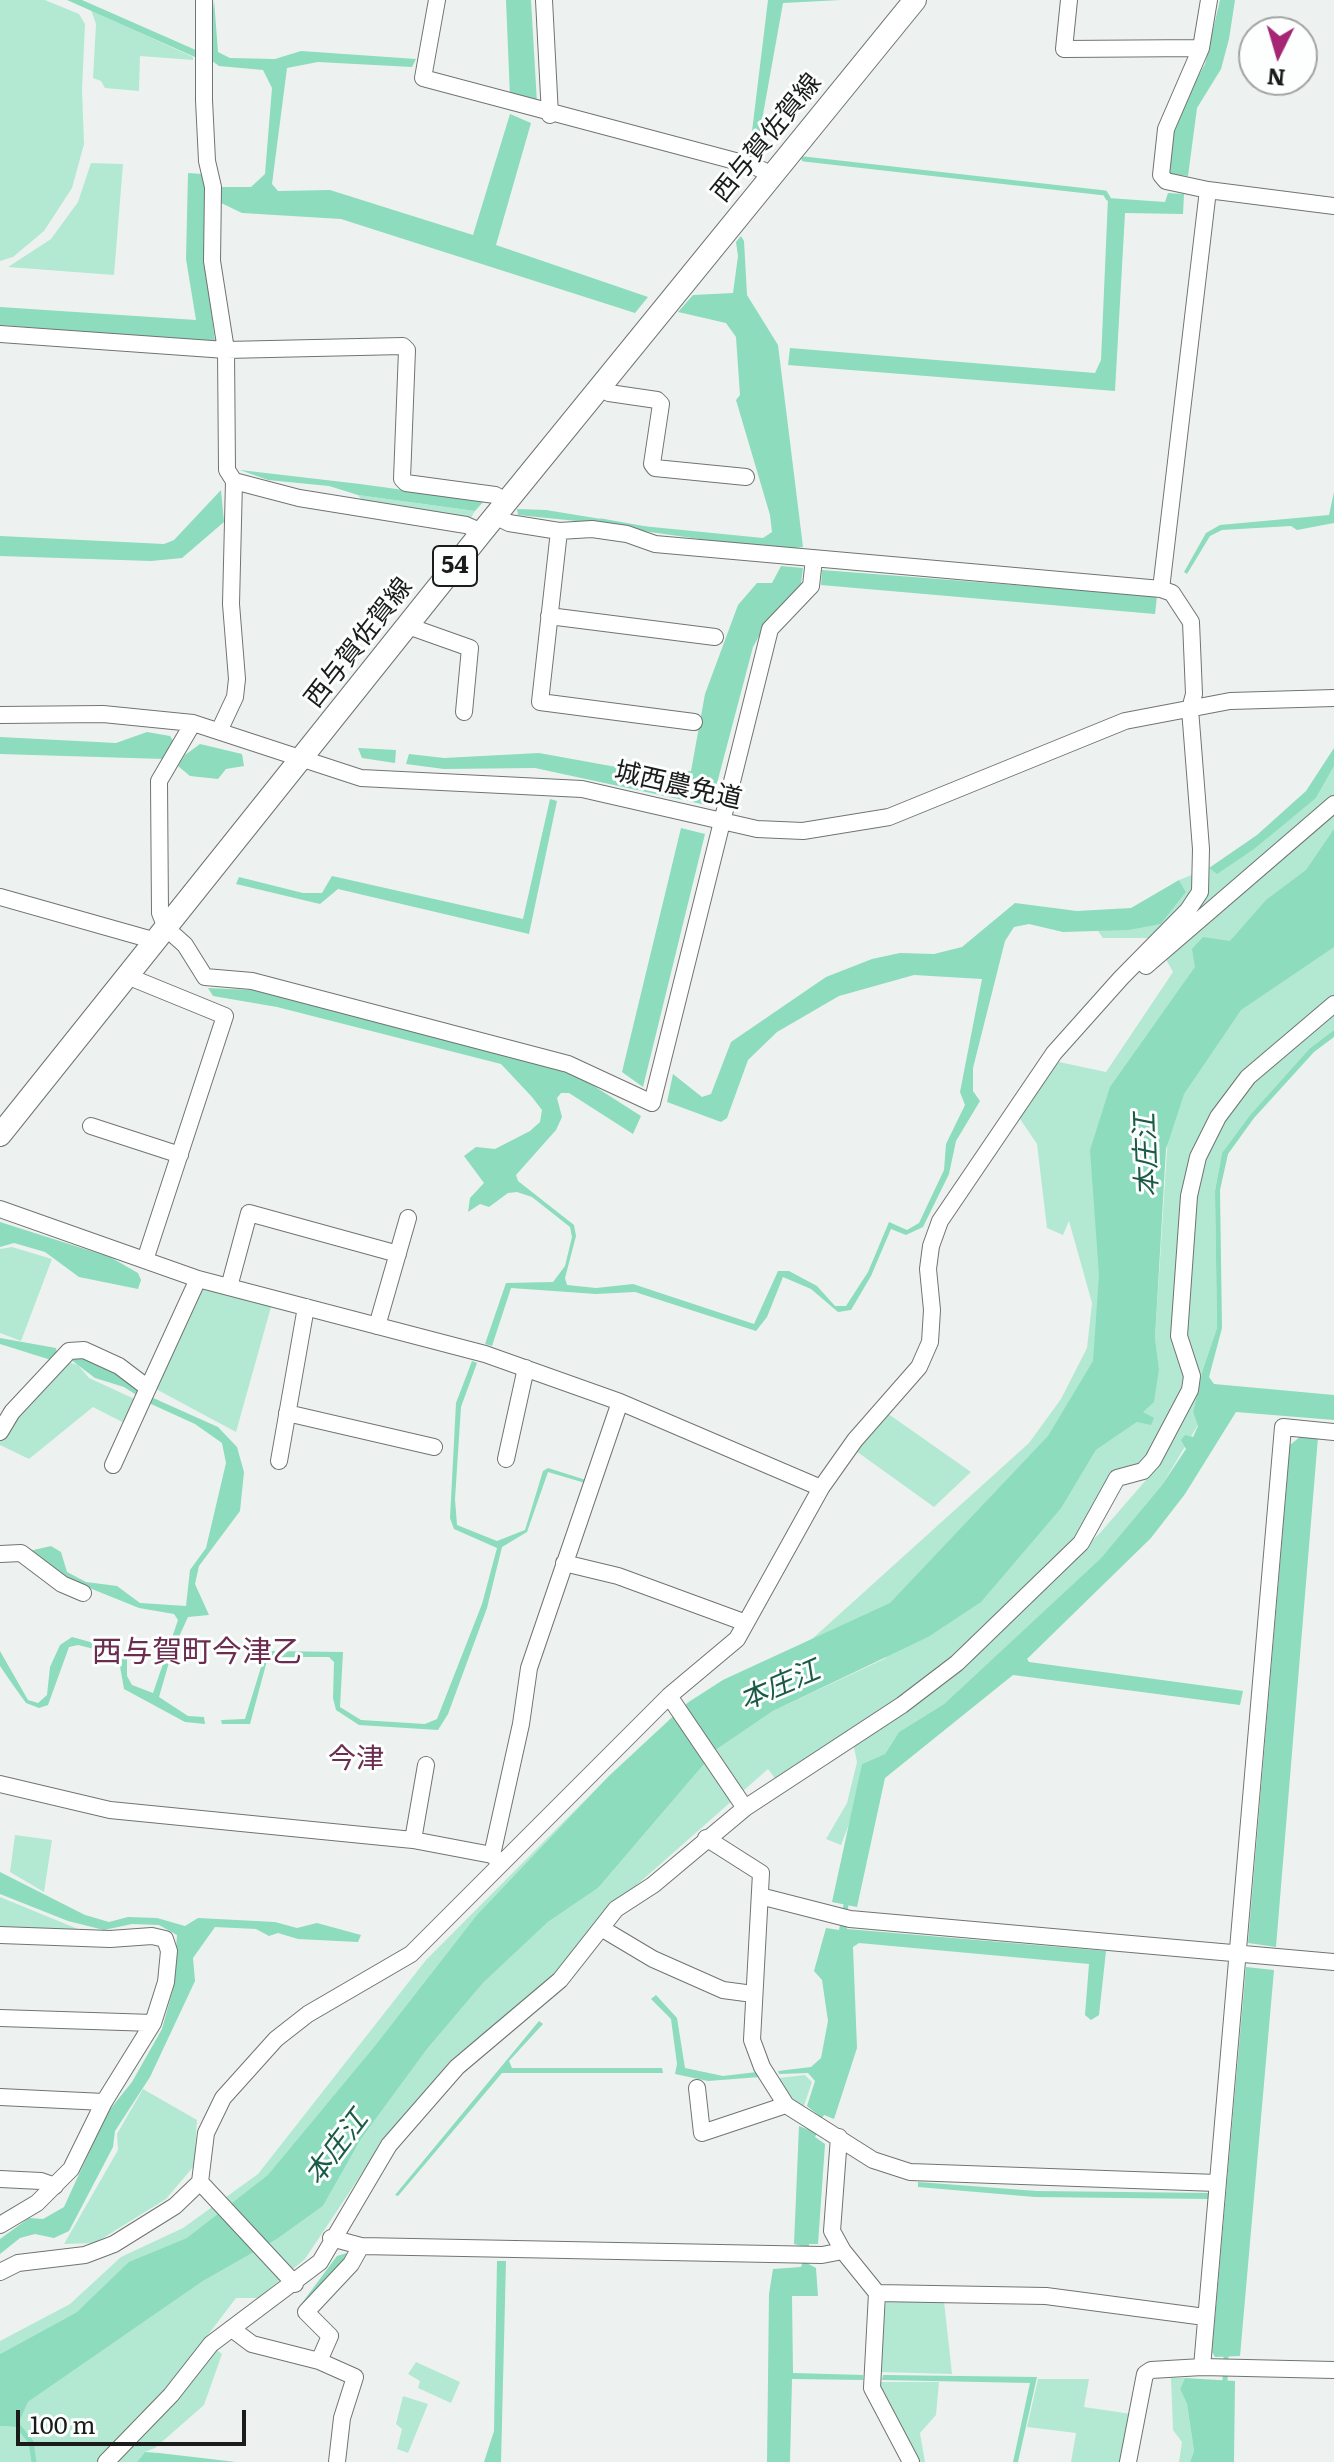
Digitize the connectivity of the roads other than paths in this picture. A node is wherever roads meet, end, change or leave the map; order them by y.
1 (204, 0) edge
2 (437, 0) edge
3 (544, 0) edge
4 (915, 0) edge
5 (1069, 0) edge
6 (1209, 0) edge
7 (1201, 48) junction
8 (550, 115) junction
9 (772, 175) junction
10 (1208, 190) junction
11 (1334, 206) edge
12 (0, 334) edge
13 (226, 350) junction
14 (599, 388) junction
15 (746, 477) dead end
16 (234, 481) junction
17 (495, 516) junction
18 (559, 531) junction
19 (814, 559) junction
20 (1161, 589) junction
21 (549, 616) junction
22 (408, 626) junction
23 (715, 637) dead end
24 (1334, 698) edge
25 (1190, 709) junction
26 (464, 712) dead end
27 (0, 715) edge
28 (694, 722) dead end
29 (193, 723) junction
30 (220, 729) junction
31 (302, 760) junction
32 (1334, 804) edge
33 (720, 822) junction
34 (0, 897) edge
35 (161, 934) junction
36 (127, 976) junction
37 (1113, 990) junction
38 (1334, 1004) edge
39 (91, 1126) dead end
40 (0, 1135) edge
41 (180, 1155) junction
42 (0, 1209) edge
43 (408, 1218) dead end
44 (398, 1254) junction
45 (145, 1260) junction
46 (198, 1279) junction
47 (229, 1287) junction
48 (306, 1307) junction
49 (377, 1326) junction
50 (526, 1368) junction
51 (148, 1388) junction
52 (620, 1402) junction
53 (287, 1413) junction
54 (0, 1432) edge
55 (1334, 1432) edge
56 (434, 1447) dead end
57 (506, 1459) dead end
58 (279, 1461) dead end
59 (113, 1465) dead end
60 (821, 1488) junction
61 (0, 1554) edge
62 (564, 1563) junction
63 (83, 1593) dead end
64 (746, 1623) junction
65 (670, 1698) junction
66 (426, 1765) dead end
67 (0, 1784) edge
68 (744, 1807) junction
69 (706, 1838) junction
70 (413, 1840) junction
71 (496, 1859) junction
72 (760, 1896) junction
73 (601, 1928) junction
74 (0, 1935) edge
75 (1237, 1953) junction
76 (1334, 1962) edge
77 (753, 1994) junction
78 (0, 2018) edge
79 (153, 2023) junction
80 (697, 2088) dead end
81 (0, 2097) edge
82 (104, 2102) junction
83 (786, 2105) junction
84 (839, 2137) junction
85 (0, 2179) edge
86 (1217, 2183) junction
87 (55, 2186) junction
88 (204, 2187) junction
89 (0, 2225) edge
90 (331, 2238) junction
91 (361, 2246) junction
92 (843, 2251) junction
93 (0, 2272) edge
94 (289, 2278) junction
95 (877, 2293) junction
96 (1205, 2317) junction
97 (232, 2329) junction
98 (319, 2361) junction
99 (1217, 2367) junction
100 (1334, 2370) edge
101 (106, 2462) edge
102 (337, 2462) edge
103 (911, 2462) edge
104 (1128, 2462) edge

1 - 13 street
2 - 8 street
3 - 8 street
4 - 9 main road, 西与賀佐賀線 / 54
5 - 7 street
6 - 7 street
7 - 10 street
8 - 9 street
9 - 14 main road, 西与賀佐賀線 / 54
10 - 11 street
10 - 20 street
12 - 13 street
13 - 16 street
13 - 17 street
14 - 15 street
14 - 17 main road, 西与賀佐賀線 / 54
16 - 17 street
16 - 30 street
17 - 18 street
17 - 22 main road, 西与賀佐賀線 / 54
18 - 19 street
18 - 21 street
19 - 20 street
19 - 33 street
20 - 25 street
21 - 23 street
21 - 28 street
22 - 26 street
22 - 31 main road, 西与賀佐賀線 / 54
24 - 25 street, 城西農免道
25 - 33 street, 城西農免道
25 - 37 street
27 - 29 street, 城西農免道
29 - 30 street, 城西農免道
29 - 35 street
30 - 31 street, 城西農免道
31 - 33 street, 城西農免道
31 - 35 main road, 西与賀佐賀線 / 54
32 - 37 street
33 - 35 street
34 - 35 street
35 - 36 main road, 西与賀佐賀線 / 54
36 - 40 main road, 西与賀佐賀線 / 54
36 - 41 street
37 - 60 street
38 - 68 street
39 - 41 street
41 - 45 street
42 - 45 street
43 - 44 street
44 - 47 street
44 - 49 street
45 - 46 street
46 - 47 street
46 - 51 street
47 - 48 street
48 - 49 street
48 - 53 street
49 - 50 street
50 - 52 street
50 - 57 street
51 - 54 street
51 - 59 street
52 - 60 street
52 - 62 street
53 - 56 street
53 - 58 street
55 - 75 street
60 - 64 street
61 - 63 street
62 - 64 street
62 - 71 street
64 - 65 street
65 - 68 street
65 - 71 street
66 - 70 street
67 - 70 street
68 - 69 street
69 - 72 street
69 - 73 street
70 - 71 street
71 - 88 street
72 - 75 street
72 - 77 street
73 - 77 street
73 - 90 street
74 - 79 street
75 - 76 street
75 - 86 street
77 - 83 street
78 - 79 street
79 - 82 street
80 - 83 street
81 - 82 street
82 - 87 street
83 - 84 street
84 - 86 street
84 - 92 street
85 - 87 street
86 - 96 street
87 - 89 street
88 - 93 street
88 - 94 street
90 - 91 street
90 - 94 street
91 - 92 street
91 - 98 street
92 - 95 street
94 - 97 street
95 - 96 street
95 - 103 street
96 - 99 street
97 - 98 street
97 - 101 street
98 - 102 street
99 - 100 street
99 - 104 street

